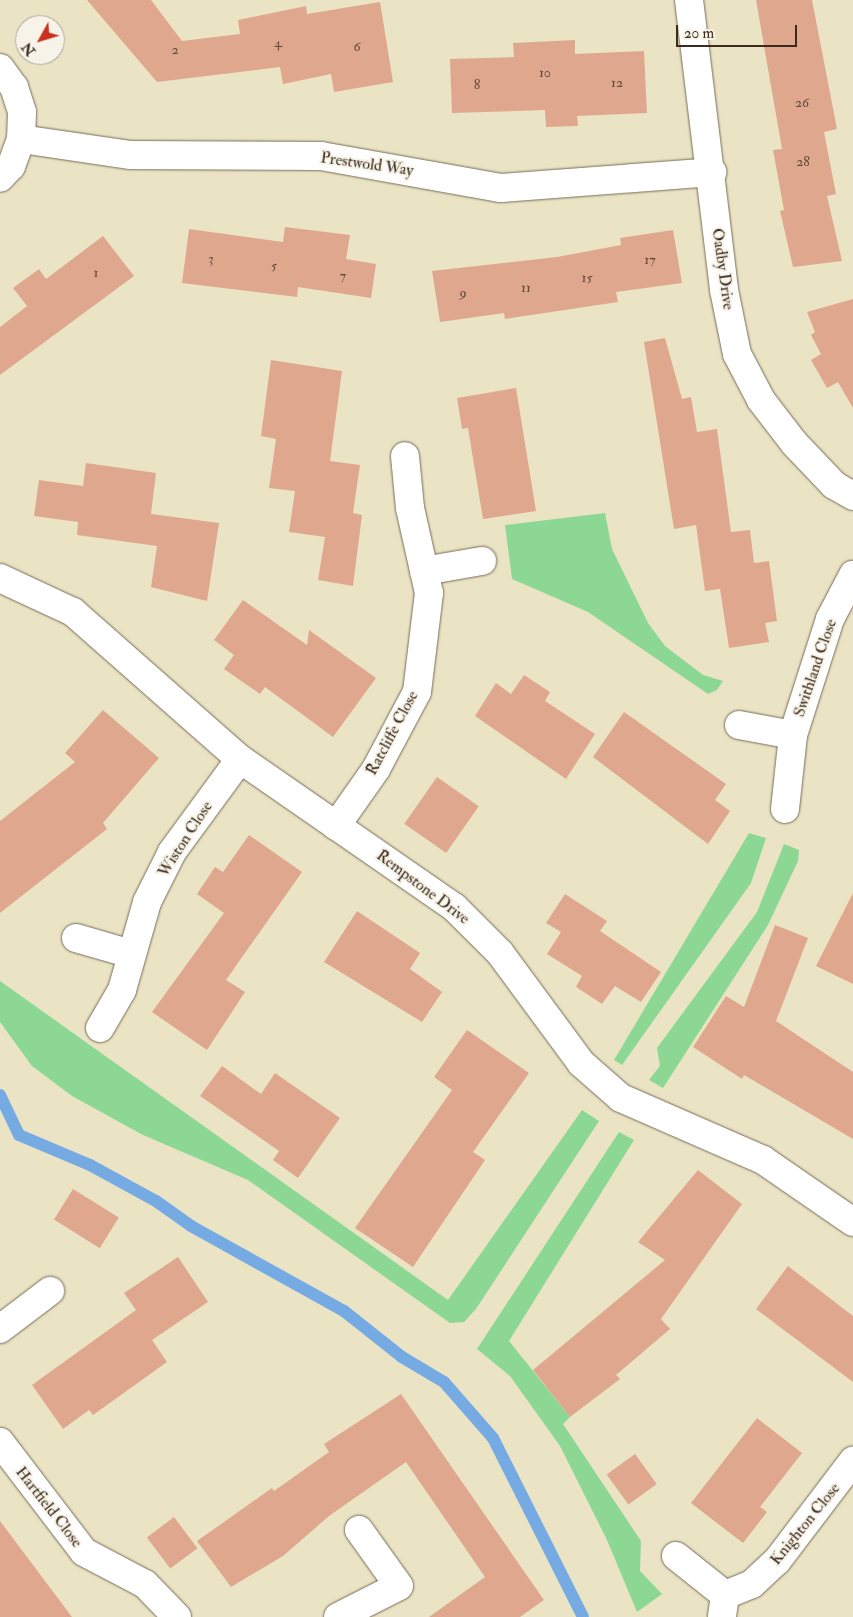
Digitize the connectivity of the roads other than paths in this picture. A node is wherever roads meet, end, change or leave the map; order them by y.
1 (689, 0) edge
2 (0, 68) edge
3 (22, 139) junction
4 (712, 172) junction
5 (0, 178) edge
6 (405, 456) dead end
7 (853, 496) edge
8 (482, 561) dead end
9 (424, 571) junction
10 (853, 575) edge
11 (0, 578) edge
12 (739, 725) dead end
13 (793, 736) junction
14 (240, 758) junction
15 (785, 809) dead end
16 (336, 826) junction
17 (76, 938) dead end
18 (131, 954) junction
19 (100, 1028) dead end
20 (853, 1222) edge
21 (50, 1291) dead end
22 (0, 1329) edge
23 (0, 1442) edge
24 (853, 1461) edge
25 (359, 1530) dead end
26 (676, 1556) dead end
27 (724, 1606) edge
28 (178, 1617) edge
29 (338, 1617) edge

1 - 4 street, Oadby Drive
2 - 3 street
3 - 4 street, Prestwold Way
3 - 5 street
4 - 7 street, Oadby Drive
6 - 9 street, Ratcliffe Close
8 - 9 street
9 - 16 street, Ratcliffe Close
10 - 13 street, Swithland Close
11 - 14 street, Rempstone Drive
12 - 13 street, Swithland Close
13 - 15 street, Swithland Close
14 - 16 street, Rempstone Drive
14 - 18 street, Wiston Close
16 - 20 street, Rempstone Drive
17 - 18 street
18 - 19 street, Wiston Close
21 - 22 street
23 - 28 street, Hartfield Close
24 - 27 street, Knighton Close
25 - 29 street
26 - 27 street, Knighton Close

